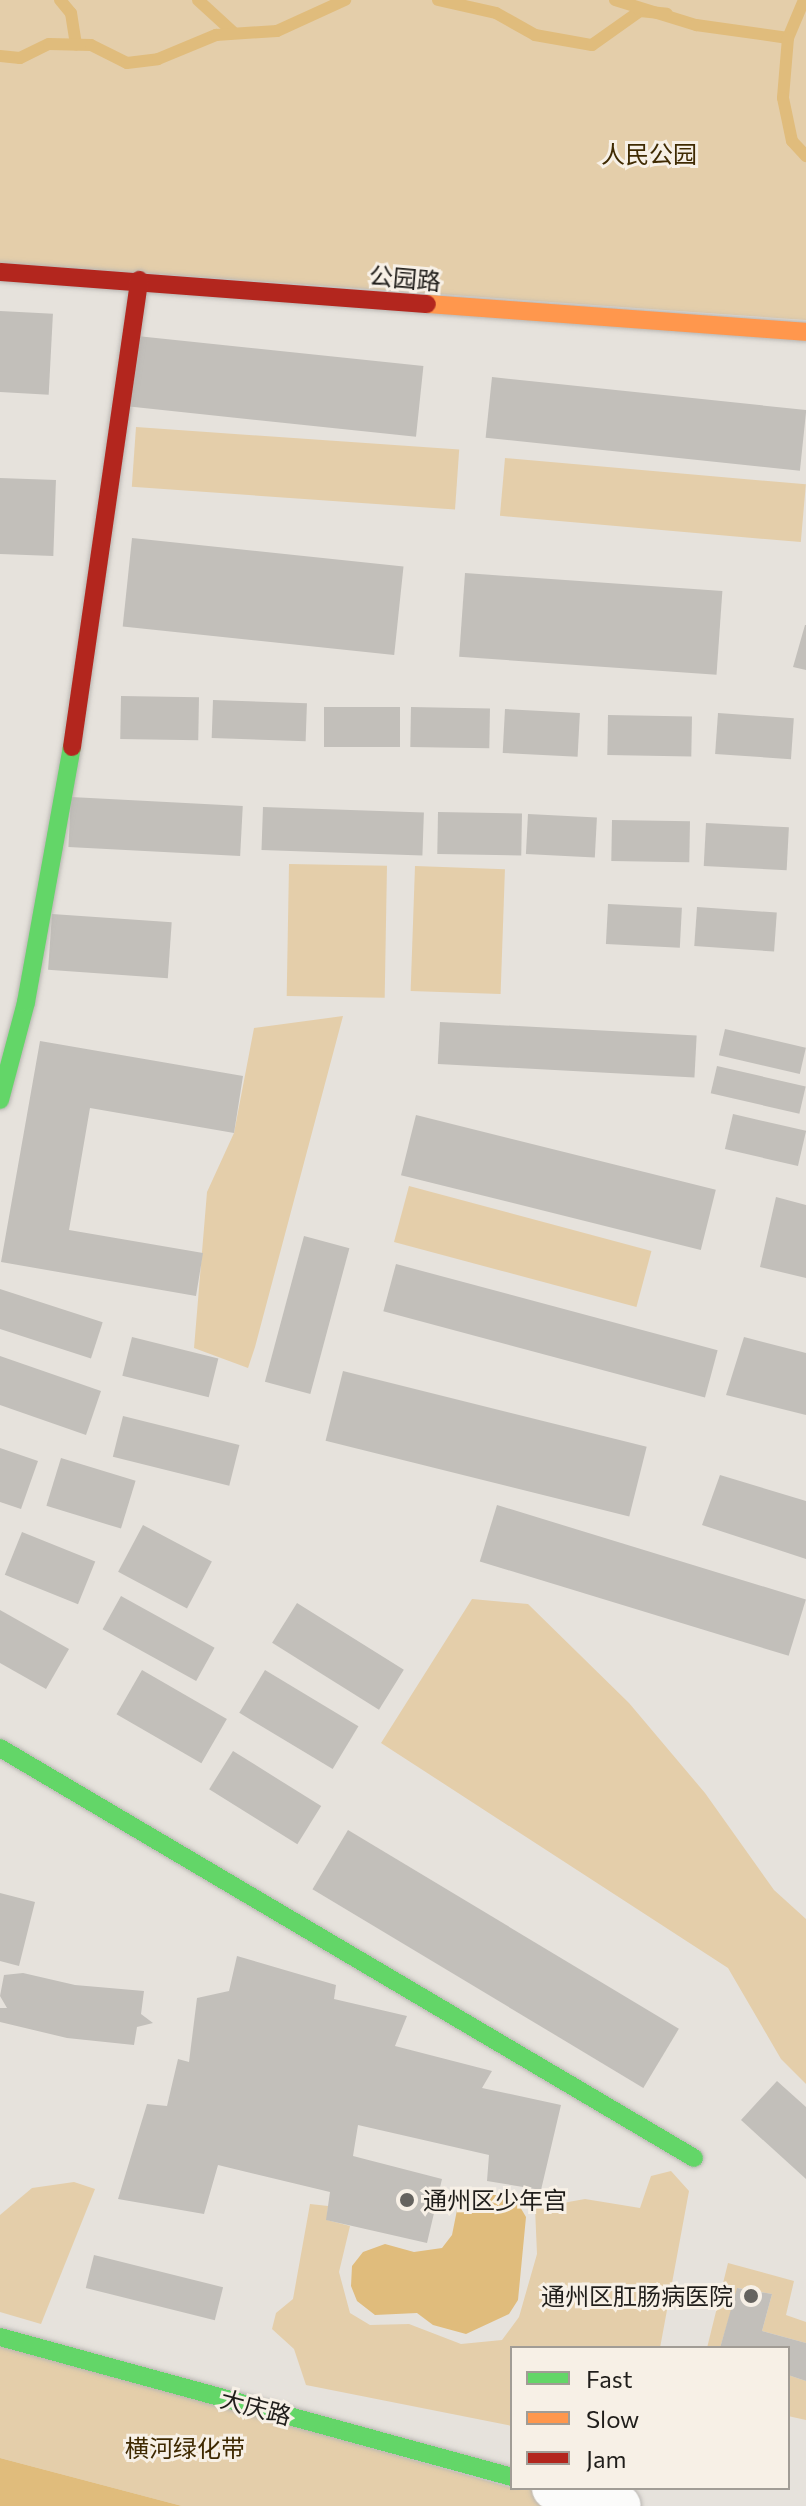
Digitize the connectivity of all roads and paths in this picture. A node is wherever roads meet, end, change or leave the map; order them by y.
1 (0, 272) edge
2 (139, 280) junction
3 (806, 332) edge
4 (0, 1100) edge
5 (0, 1748) edge
6 (694, 2158) dead end
7 (0, 2337) edge
8 (510, 2476) edge
9 (561, 2490) edge
10 (619, 2506) edge

1 - 2 street, 公园路
2 - 3 street, 公园路
2 - 4 street
5 - 6 street
7 - 8 street, 大庆路
9 - 10 street

